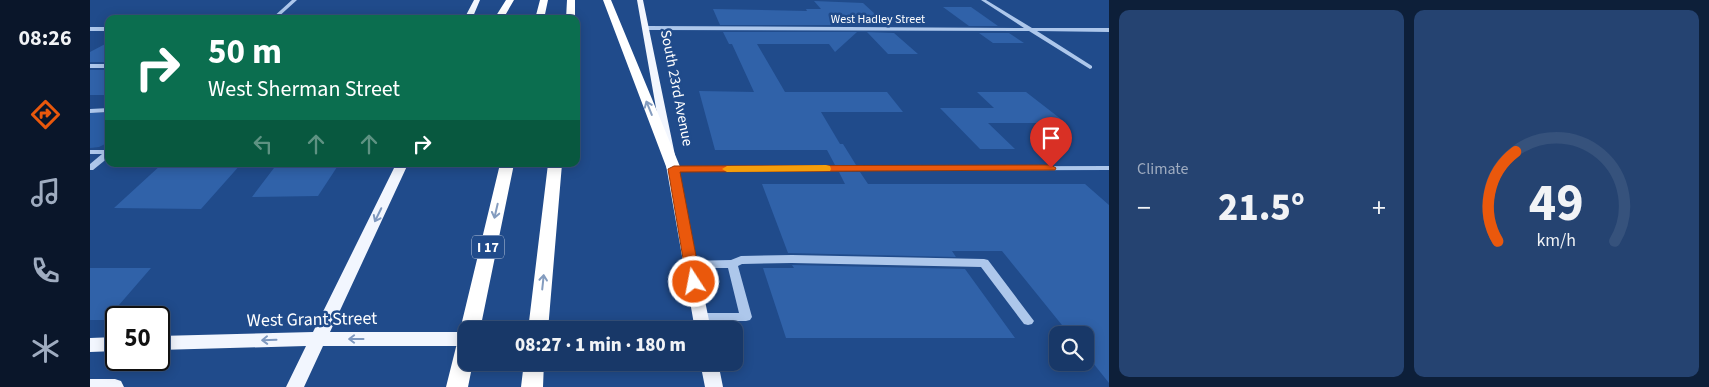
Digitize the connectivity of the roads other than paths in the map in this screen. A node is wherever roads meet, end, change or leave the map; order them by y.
1 (295, 0) edge
2 (477, 0) edge
3 (510, 0) edge
4 (544, 0) edge
5 (571, 0) edge
6 (607, 0) edge
7 (640, 0) edge
8 (983, 0) edge
9 (278, 15) edge
10 (470, 15) edge
11 (501, 15) edge
12 (540, 15) edge
13 (570, 15) edge
14 (646, 28) junction
15 (90, 29) edge
16 (105, 29) edge
17 (1029, 29) junction
18 (1109, 30) edge
19 (90, 66) edge
20 (105, 66) edge
21 (1090, 67) dead end
22 (90, 110) edge
23 (105, 110) edge
24 (90, 152) edge
25 (105, 152) edge
26 (105, 155) edge
27 (401, 167) edge
28 (506, 167) edge
29 (555, 167) edge
30 (90, 168) edge
31 (1109, 168) edge
32 (674, 169) junction
33 (691, 264) junction
34 (732, 264) junction
35 (472, 321) edge
36 (539, 321) edge
37 (701, 321) edge
38 (721, 321) edge
39 (1028, 321) dead end
40 (318, 339) junction
41 (458, 339) edge
42 (170, 343) edge
43 (105, 344) edge
44 (90, 345) edge
45 (461, 371) edge
46 (533, 371) edge
47 (711, 371) edge
48 (90, 387) edge
49 (115, 387) edge
50 (295, 387) edge
51 (457, 387) edge
52 (532, 387) edge
53 (714, 387) edge

1 - 9 street
2 - 10 main road
3 - 11 highway
4 - 12 highway
5 - 13 highway
32 -> 6 highway
7 - 14 main road, South 23rd Avenue
8 - 17 street
14 - 17 street, West Hadley Street
14 - 32 main road, South 23rd Avenue
15 - 16 street
17 - 18 street, West Hadley Street
17 - 21 street
19 - 20 lane
22 - 23 street
24 - 25 street
26 - 30 street
27 -> 40 main road
28 -> 35 highway, I 17
36 -> 29 highway
31 - 32 street
32 - 33 main road, South 23rd Avenue
33 - 34 street
33 - 37 main road, South 23rd Avenue
34 - 38 street
34 - 39 street
41 -> 40 main road, West Grant Street
40 -> 42 main road, West Grant Street
40 - 50 main road
43 - 44 main road
45 - 51 highway
46 - 52 highway
47 - 53 main road
48 - 49 main road

